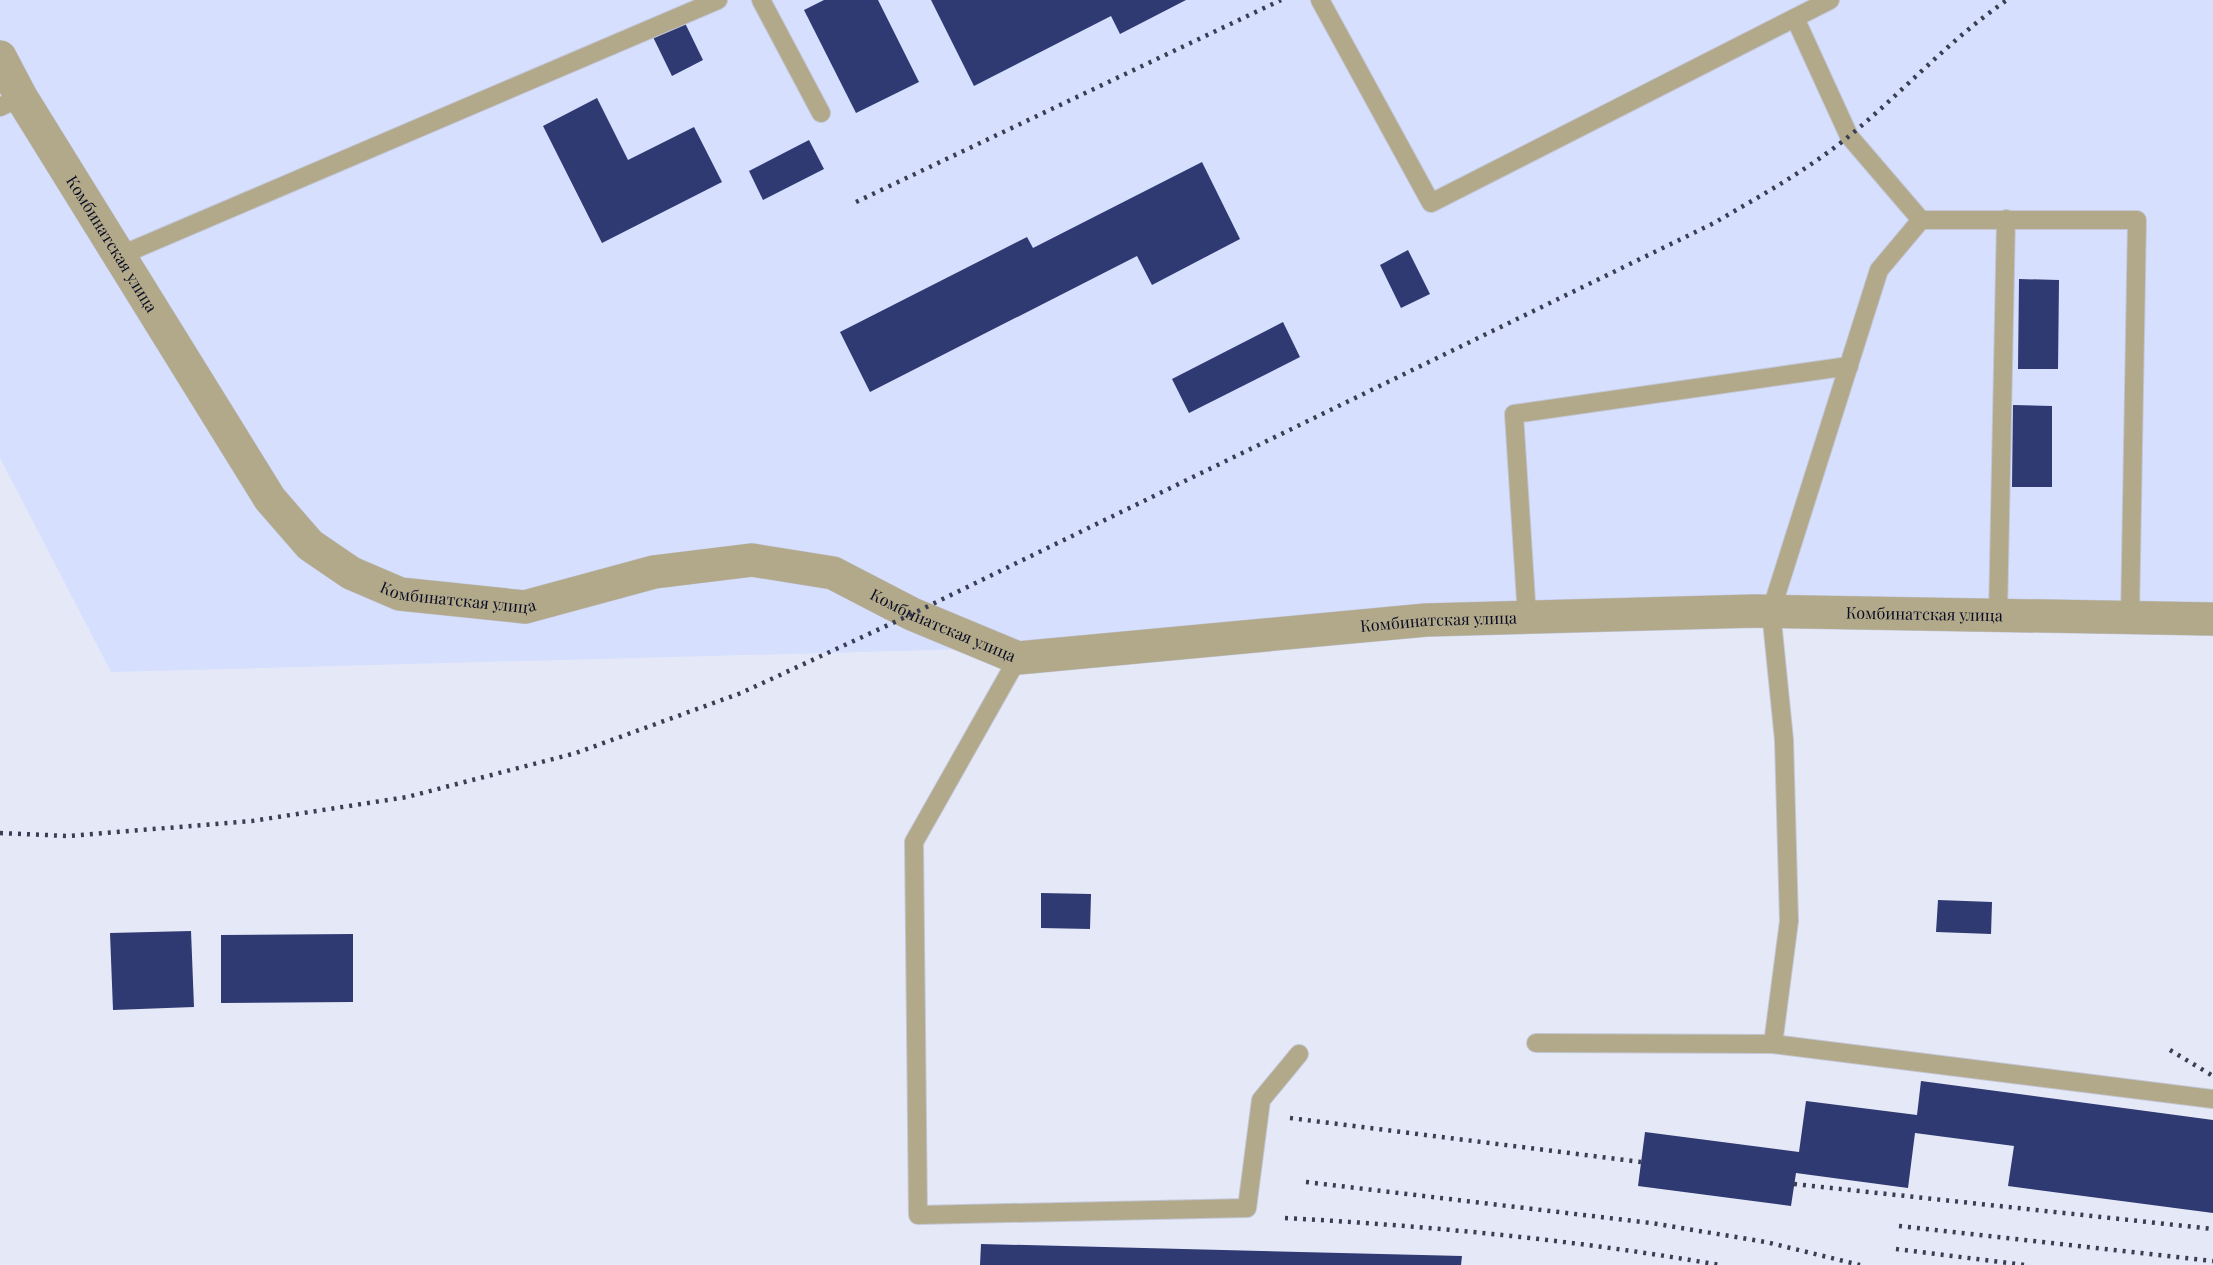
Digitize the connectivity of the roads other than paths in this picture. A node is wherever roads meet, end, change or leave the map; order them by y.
1 (718, 0) edge
2 (760, 0) edge
3 (1320, 0) edge
4 (1830, 0) edge
5 (1796, 18) junction
6 (0, 57) edge
7 (10, 102) edge
8 (821, 113) dead end
9 (2006, 219) junction
10 (1921, 220) junction
11 (119, 255) junction
12 (1849, 366) junction
13 (1771, 611) junction
14 (1998, 615) junction
15 (1527, 617) junction
16 (2130, 617) junction
17 (2213, 619) edge
18 (1018, 658) junction
19 (1536, 1043) dead end
20 (1773, 1044) junction
21 (1299, 1054) dead end
22 (2213, 1099) edge

1 - 11 lane
2 - 8 lane
3 - 5 lane
4 - 5 lane
5 - 10 lane
6 - 7 street, Комбинатская улица
7 - 11 street, Комбинатская улица
9 - 10 lane
9 - 14 lane
9 - 16 lane
10 - 12 lane
11 - 18 street, Комбинатская улица
12 - 13 lane
12 - 15 lane
13 - 14 street, Комбинатская улица
13 - 15 street, Комбинатская улица
13 - 20 lane
14 - 16 street, Комбинатская улица
15 - 18 street, Комбинатская улица
16 - 17 street, Комбинатская улица
18 - 21 lane
19 - 20 lane
20 - 22 lane

